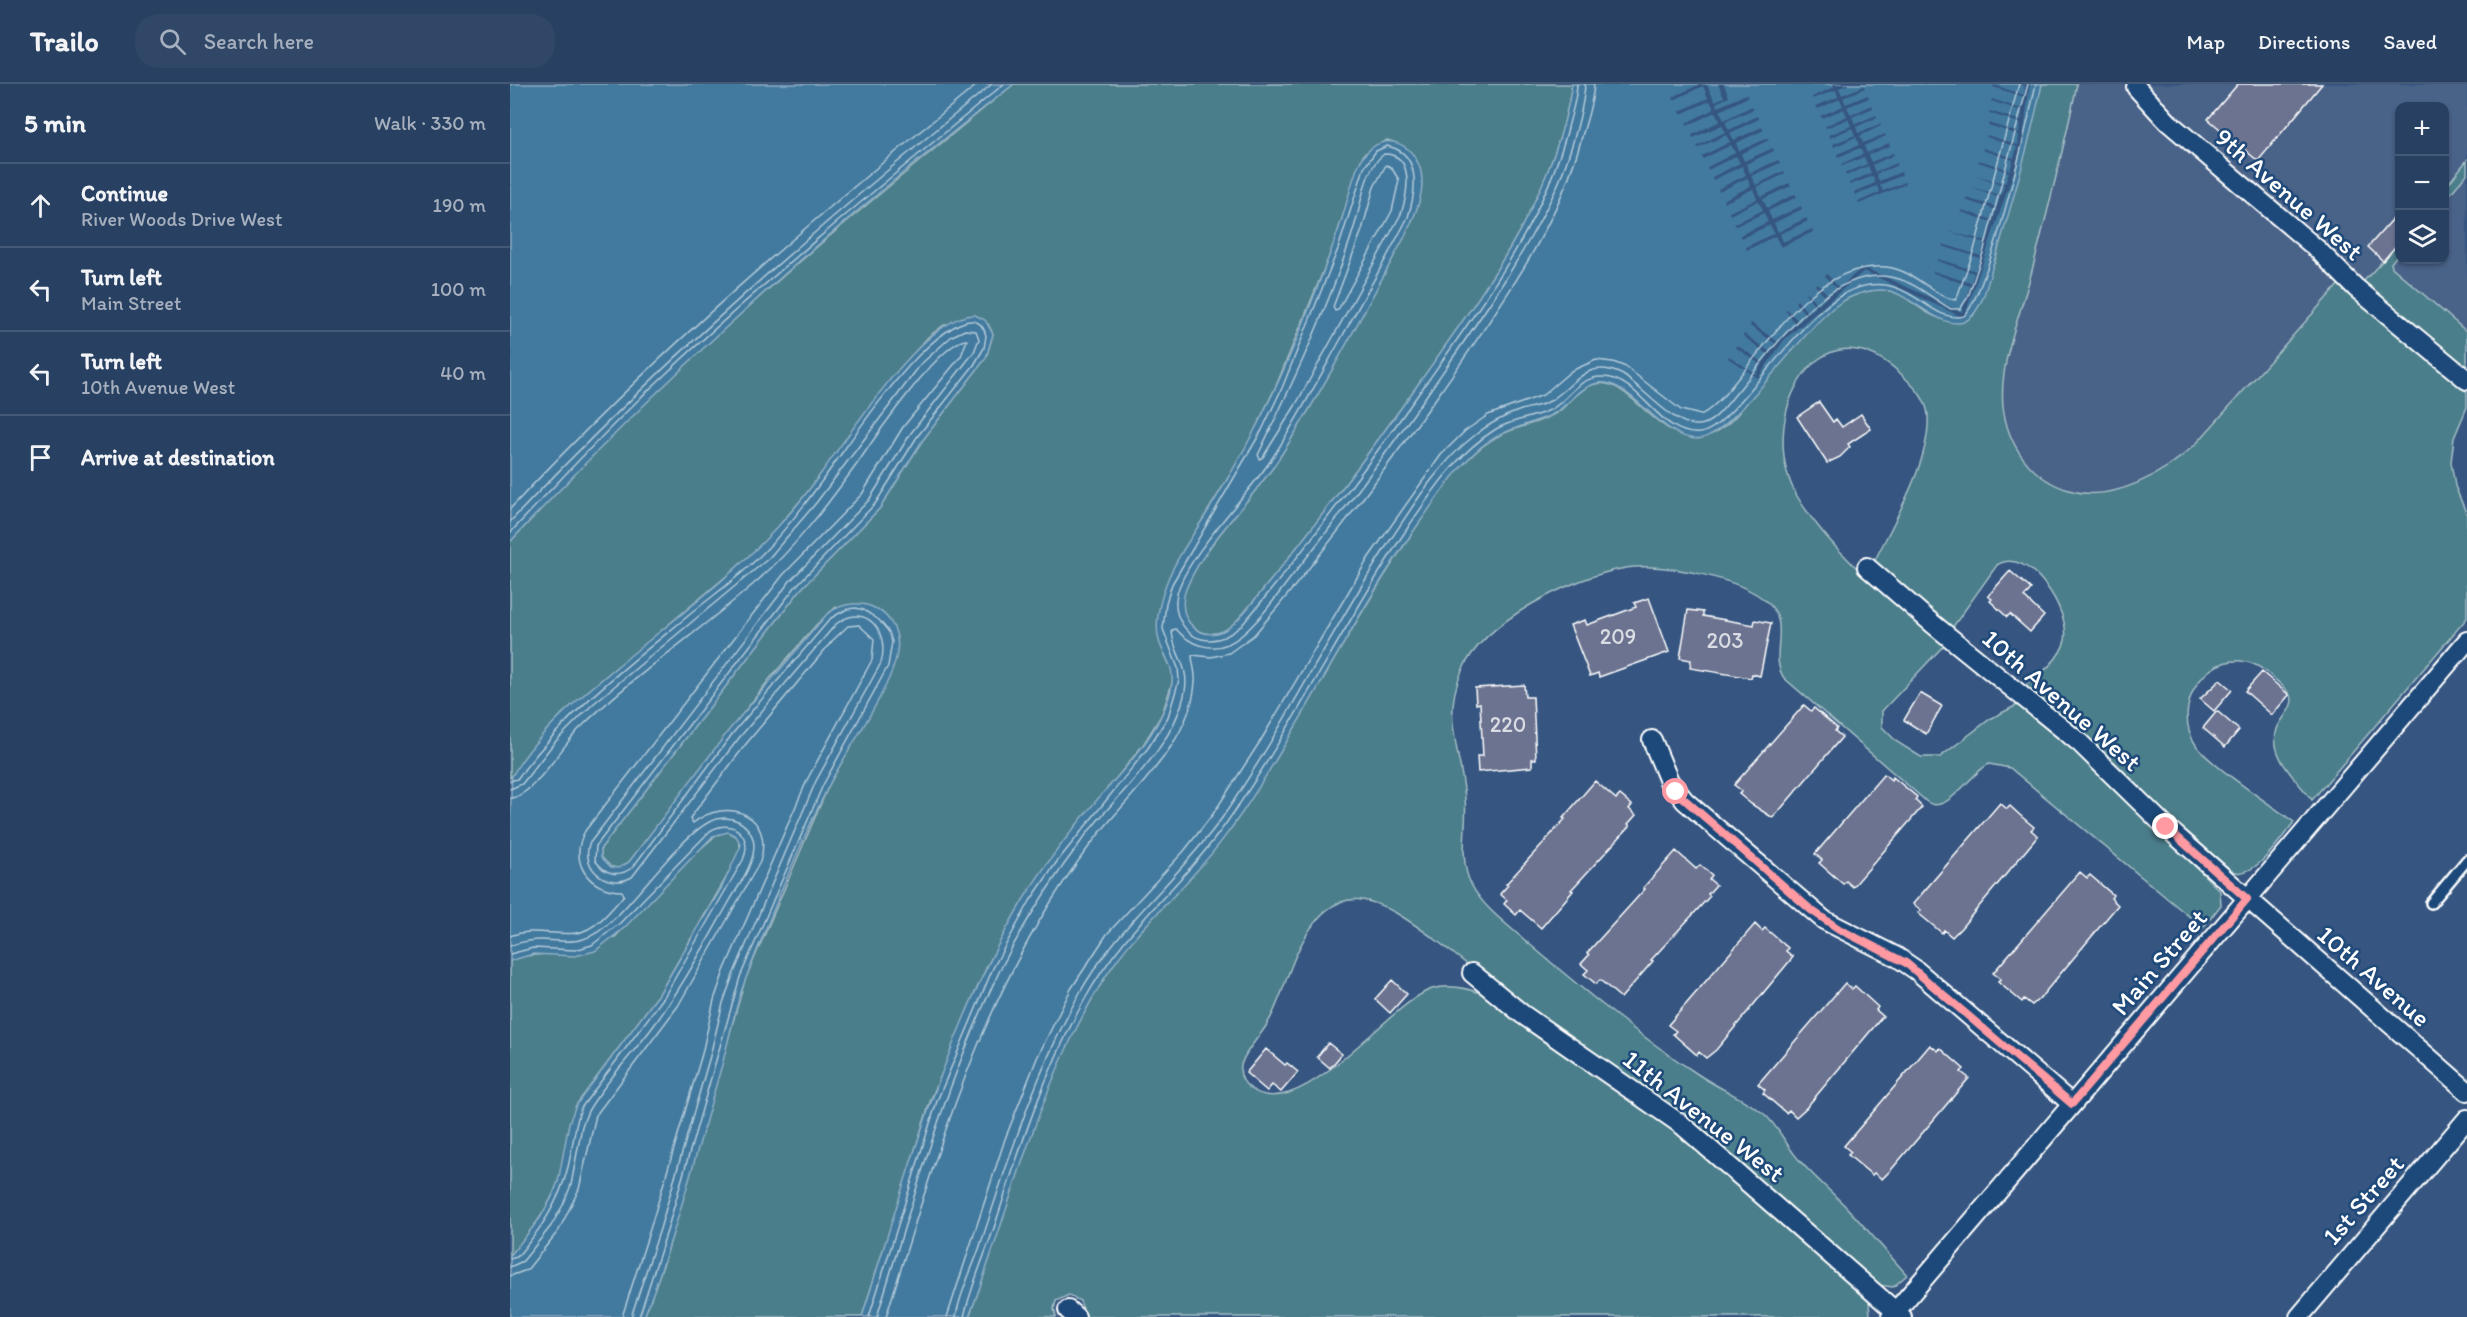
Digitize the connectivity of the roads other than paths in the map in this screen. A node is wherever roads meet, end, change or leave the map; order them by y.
1 (2136, 87) dead end
2 (2467, 380) edge
3 (1868, 567) dead end
4 (2467, 641) edge
5 (1652, 740) dead end
6 (2467, 860) edge
7 (2247, 899) junction
8 (2431, 903) dead end
9 (1472, 973) dead end
10 (2467, 1091) edge
11 (2072, 1104) junction
12 (2467, 1119) edge
13 (1896, 1315) edge
14 (2300, 1317) edge

1 - 2 street, 9th Avenue West
3 - 7 street, 10th Avenue West
4 - 7 street, Main Street
5 - 11 street
6 - 8 lane
7 - 10 street, 10th Avenue
7 - 11 street, Main Street
9 - 13 street, 11th Avenue West
11 - 13 street, Main Street
12 - 14 street, 1st Street

